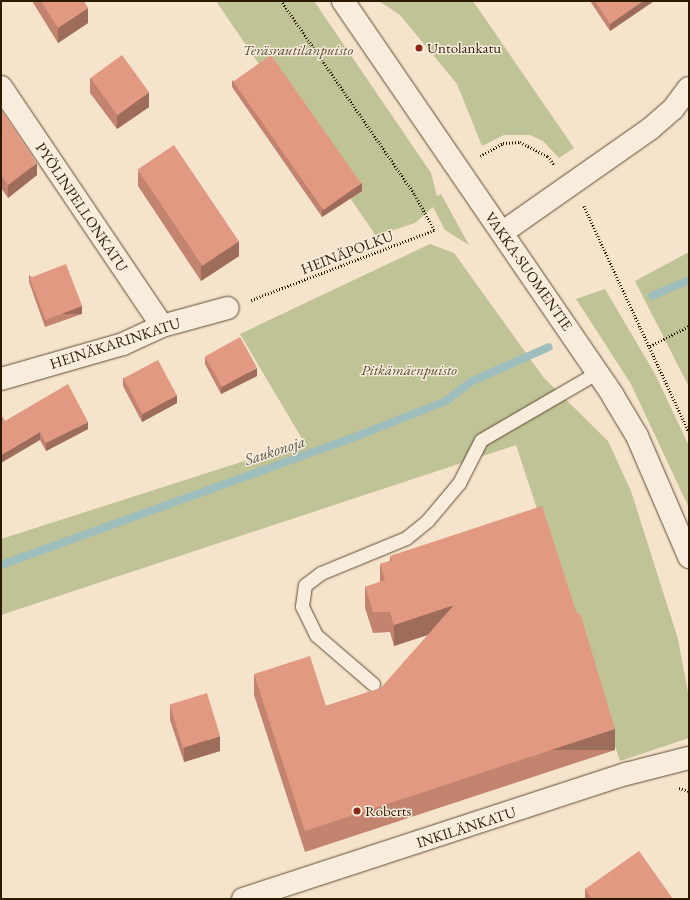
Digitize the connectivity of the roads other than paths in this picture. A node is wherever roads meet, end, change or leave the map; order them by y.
1 (343, 1) edge
2 (1, 87) edge
3 (689, 88) edge
4 (503, 232) junction
5 (228, 308) road end
6 (162, 326) junction
7 (598, 372) junction
8 (1, 379) edge
9 (689, 556) edge
10 (372, 684) dead end
11 (689, 758) edge
12 (243, 899) edge

1 - 4 street, VAKKA-SUOMENTIE
2 - 6 street, PYÖLINPELLONKATU
3 - 4 street
4 - 7 street, VAKKA-SUOMENTIE
5 - 6 street, HEINÄKARINKATU
6 - 8 street, HEINÄKARINKATU
7 - 9 street, VAKKA-SUOMENTIE
7 - 10 lane
11 - 12 street, INKILÄNKATU

